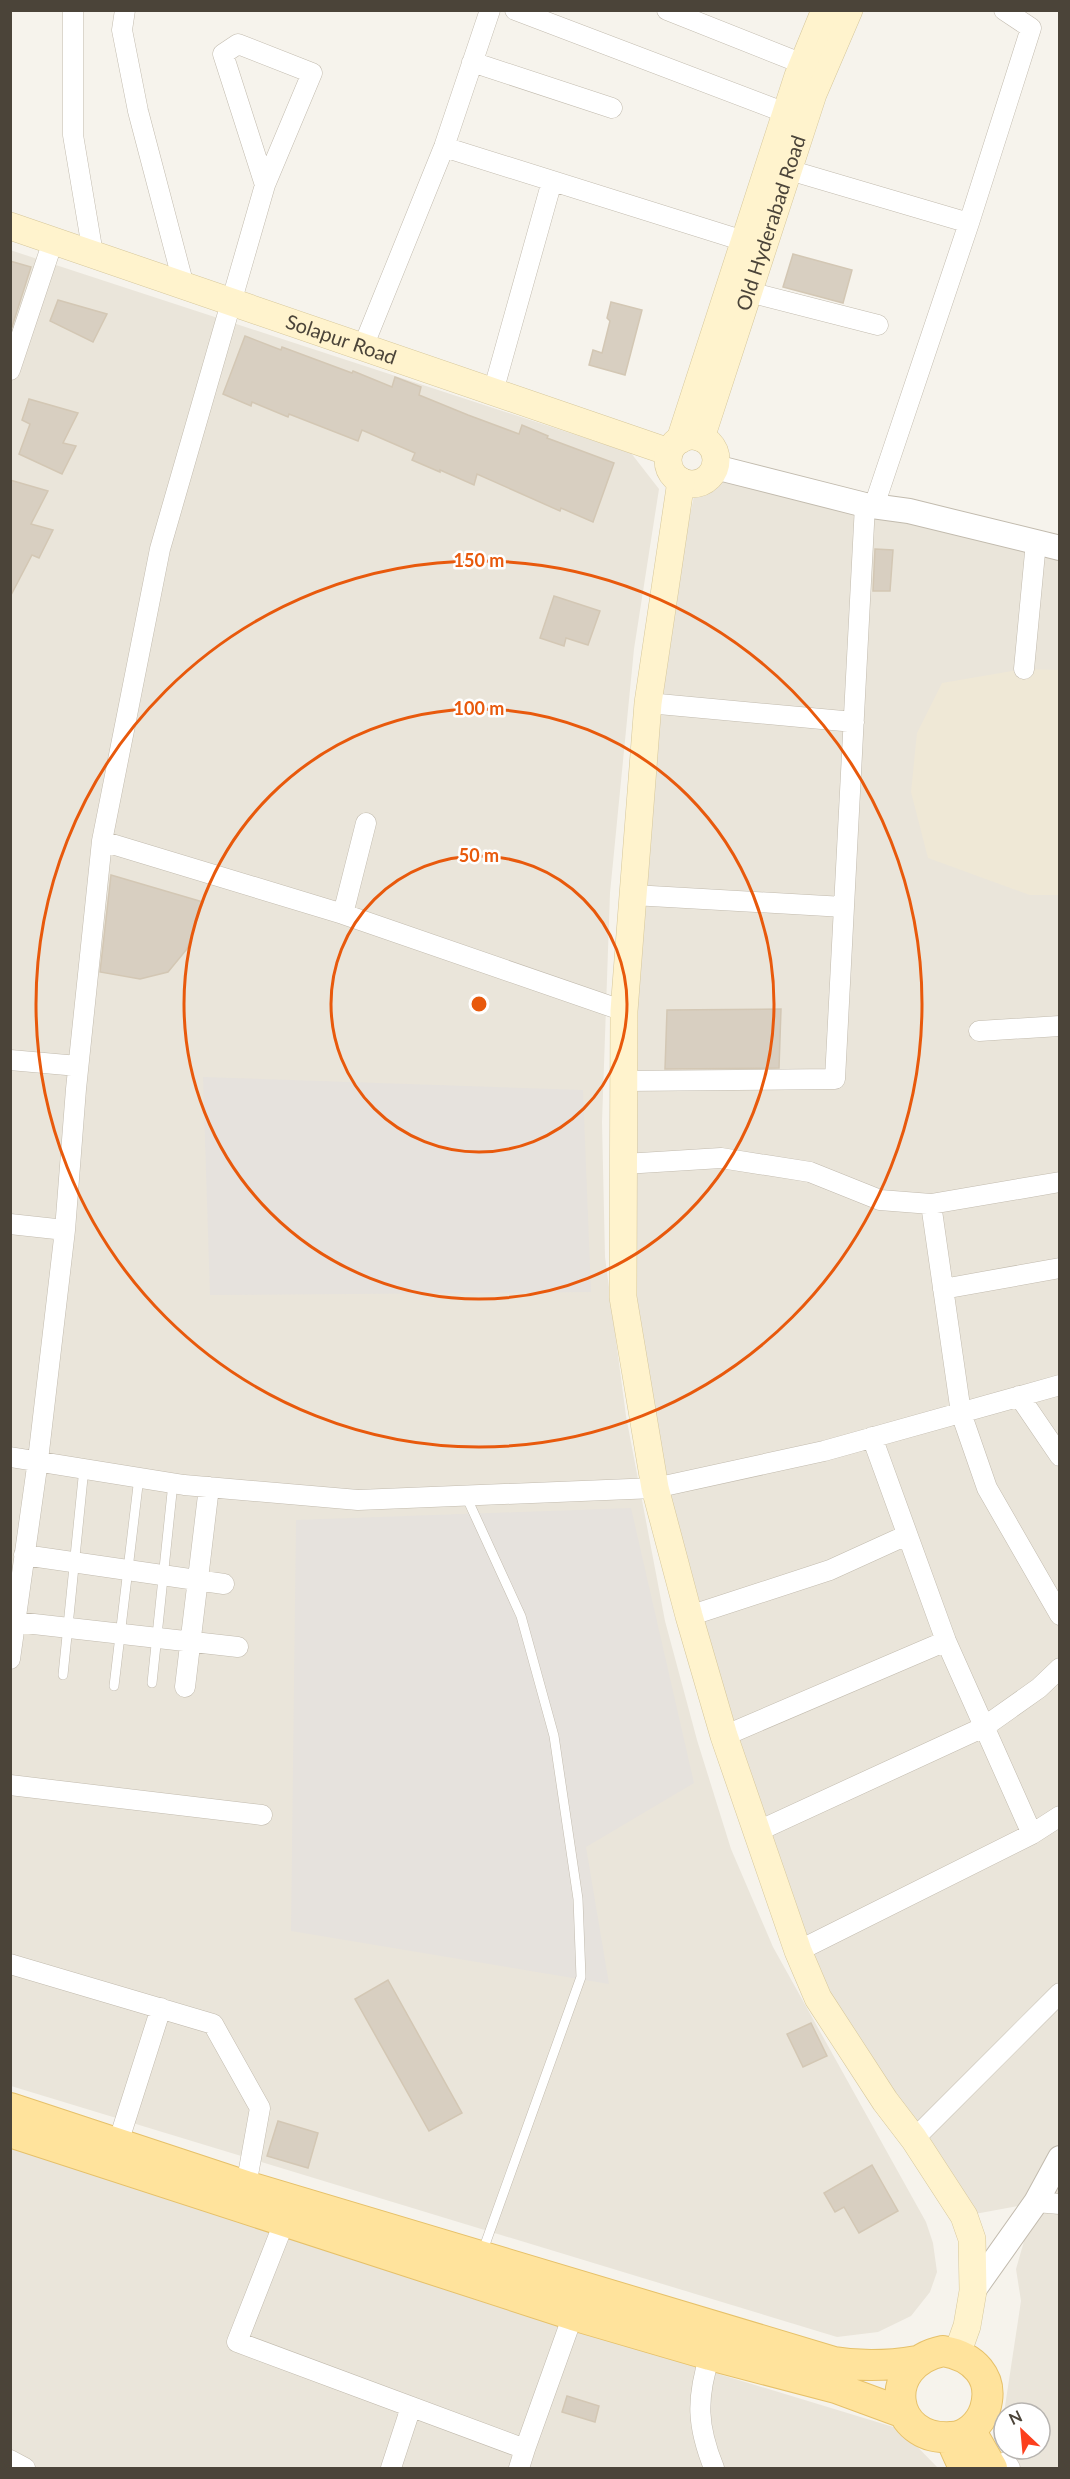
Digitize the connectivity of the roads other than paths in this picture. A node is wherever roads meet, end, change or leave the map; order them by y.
1 (73, 10) edge
2 (126, 10) edge
3 (489, 10) edge
4 (515, 10) edge
5 (667, 10) edge
6 (825, 10) edge
7 (849, 10) edge
8 (1004, 10) edge
9 (472, 62) junction
10 (803, 64) junction
11 (612, 108) dead end
12 (786, 112) junction
13 (444, 147) junction
14 (789, 170) junction
15 (552, 181) junction
16 (265, 185) junction
17 (969, 223) junction
18 (10, 226) edge
19 (53, 241) junction
20 (744, 241) junction
21 (93, 255) junction
22 (184, 286) junction
23 (749, 292) junction
24 (233, 302) junction
25 (878, 324) dead end
26 (363, 347) junction
27 (10, 370) edge
28 (493, 392) junction
29 (684, 443) junction
30 (715, 467) junction
31 (681, 481) junction
32 (869, 505) junction
33 (1036, 542) junction
34 (1059, 548) edge
35 (1024, 669) dead end
36 (648, 703) junction
37 (854, 722) junction
38 (366, 823) dead end
39 (102, 841) junction
40 (633, 895) junction
41 (844, 907) junction
42 (343, 914) junction
43 (624, 1011) junction
44 (1059, 1026) edge
45 (979, 1031) dead end
46 (10, 1060) edge
47 (78, 1066) junction
48 (624, 1081) junction
49 (624, 1164) junction
50 (1059, 1182) edge
51 (931, 1204) junction
52 (10, 1224) edge
53 (65, 1230) junction
54 (1059, 1268) edge
55 (943, 1289) junction
56 (1059, 1384) edge
57 (1019, 1396) junction
58 (961, 1413) junction
59 (872, 1437) junction
60 (1059, 1456) edge
61 (10, 1457) edge
62 (38, 1460) junction
63 (84, 1468) junction
64 (139, 1477) junction
65 (173, 1483) junction
66 (208, 1487) junction
67 (656, 1488) junction
68 (466, 1496) junction
69 (907, 1535) junction
70 (24, 1555) junction
71 (75, 1563) junction
72 (128, 1570) junction
73 (164, 1575) junction
74 (198, 1580) junction
75 (224, 1584) dead end
76 (15, 1591) edge
77 (1059, 1615) edge
78 (689, 1616) junction
79 (15, 1622) junction
80 (68, 1628) junction
81 (120, 1634) junction
82 (157, 1638) junction
83 (946, 1641) junction
84 (190, 1642) junction
85 (238, 1647) dead end
86 (10, 1659) edge
87 (1059, 1668) edge
88 (63, 1675) dead end
89 (152, 1683) dead end
90 (114, 1686) dead end
91 (185, 1687) dead end
92 (984, 1727) junction
93 (724, 1736) junction
94 (10, 1785) edge
95 (262, 1815) dead end
96 (1059, 1816) edge
97 (756, 1832) junction
98 (1032, 1834) junction
99 (798, 1952) junction
100 (10, 1964) edge
101 (1059, 1993) edge
102 (160, 2008) junction
103 (10, 2108) edge
104 (10, 2132) edge
105 (914, 2139) junction
106 (118, 2143) junction
107 (1059, 2158) edge
108 (246, 2186) junction
109 (1048, 2203) edge
110 (285, 2220) junction
111 (480, 2257) junction
112 (973, 2291) junction
113 (573, 2315) junction
114 (957, 2354) junction
115 (710, 2355) junction
116 (916, 2361) junction
117 (411, 2407) junction
118 (904, 2413) junction
119 (960, 2434) junction
120 (525, 2449) junction
121 (10, 2460) edge
122 (1002, 2466) edge
123 (25, 2469) edge
124 (391, 2469) edge
125 (519, 2469) edge
126 (714, 2469) edge
127 (964, 2469) edge

1 - 21 street
2 - 22 street
3 - 9 street
4 - 12 street
5 - 10 street
6 - 10 main road
7 - 14 main road, Old Hyderabad Road
8 - 17 street
9 - 11 street
9 - 13 street
10 - 12 main road
12 - 20 main road
13 - 15 street
13 - 26 street
14 - 17 street
14 - 23 main road, Old Hyderabad Road
15 - 20 street
15 - 28 street
16 - 16 street
16 - 24 street
17 - 32 street
18 - 19 main road, Solapur Road
19 - 21 main road, Solapur Road
19 - 27 street
20 - 29 main road
21 - 22 main road, Solapur Road
22 - 24 main road, Solapur Road
23 - 25 street
23 - 29 main road, Old Hyderabad Road
24 - 26 main road, Solapur Road
24 - 39 street
26 - 28 main road, Solapur Road
28 - 29 main road, Solapur Road
29 - 30 main road
29 - 31 main road
30 - 31 main road
30 - 32 street
31 - 36 main road
32 - 33 street
32 - 37 street
33 - 34 street
33 - 35 street
36 - 37 street
36 - 40 main road
37 - 41 street
38 - 42 street
39 - 42 street
39 - 47 street
40 - 41 street
40 - 43 main road
41 - 48 street
42 - 43 street
43 - 48 main road
44 - 45 street
46 - 47 street
47 - 53 street
48 - 49 main road
49 - 51 street
49 - 67 main road
50 - 51 street
51 - 55 street
52 - 53 street
53 - 62 street
54 - 55 street
55 - 58 street
56 - 57 street
57 - 58 street
57 - 60 street
58 - 59 street
58 - 77 street
59 - 67 street
59 - 69 street
61 - 62 street
62 - 63 street
62 - 70 street
63 - 64 street
63 - 71 lane
64 - 65 street
64 - 72 lane
65 - 66 street
65 - 73 lane
66 - 68 street
66 - 74 street
67 - 68 street
67 - 78 main road
68 - 111 lane
69 - 78 street
69 - 83 street
70 - 71 street
70 - 76 street
71 - 72 street
71 - 80 lane
72 - 73 street
72 - 81 lane
73 - 74 street
73 - 82 lane
74 - 75 street
74 - 84 street
76 - 79 street
78 - 93 main road
79 - 80 street
79 - 86 street
80 - 81 street
80 - 88 lane
81 - 82 street
81 - 90 lane
82 - 84 street
82 - 89 lane
83 - 92 street
83 - 93 street
84 - 85 street
84 - 91 street
87 - 92 street
92 - 97 street
92 - 98 street
93 - 97 main road
94 - 95 street
96 - 98 street
97 - 99 main road
98 - 99 street
99 - 105 main road
100 - 102 street
101 - 105 street
102 - 106 street
102 - 108 street
103 - 106 main road
104 - 110 main road
105 - 112 main road
106 - 108 main road
107 - 109 street
108 - 111 main road
109 - 112 street
110 - 113 main road
110 - 117 street
111 - 116 main road
112 - 114 main road
113 - 115 main road
113 - 120 street
114 - 116 main road
114 - 119 main road
115 - 118 main road
115 - 126 street
116 - 118 main road
117 - 120 street
117 - 124 street
118 - 119 main road
119 - 122 main road
119 - 127 main road
120 - 125 street
121 - 123 street

